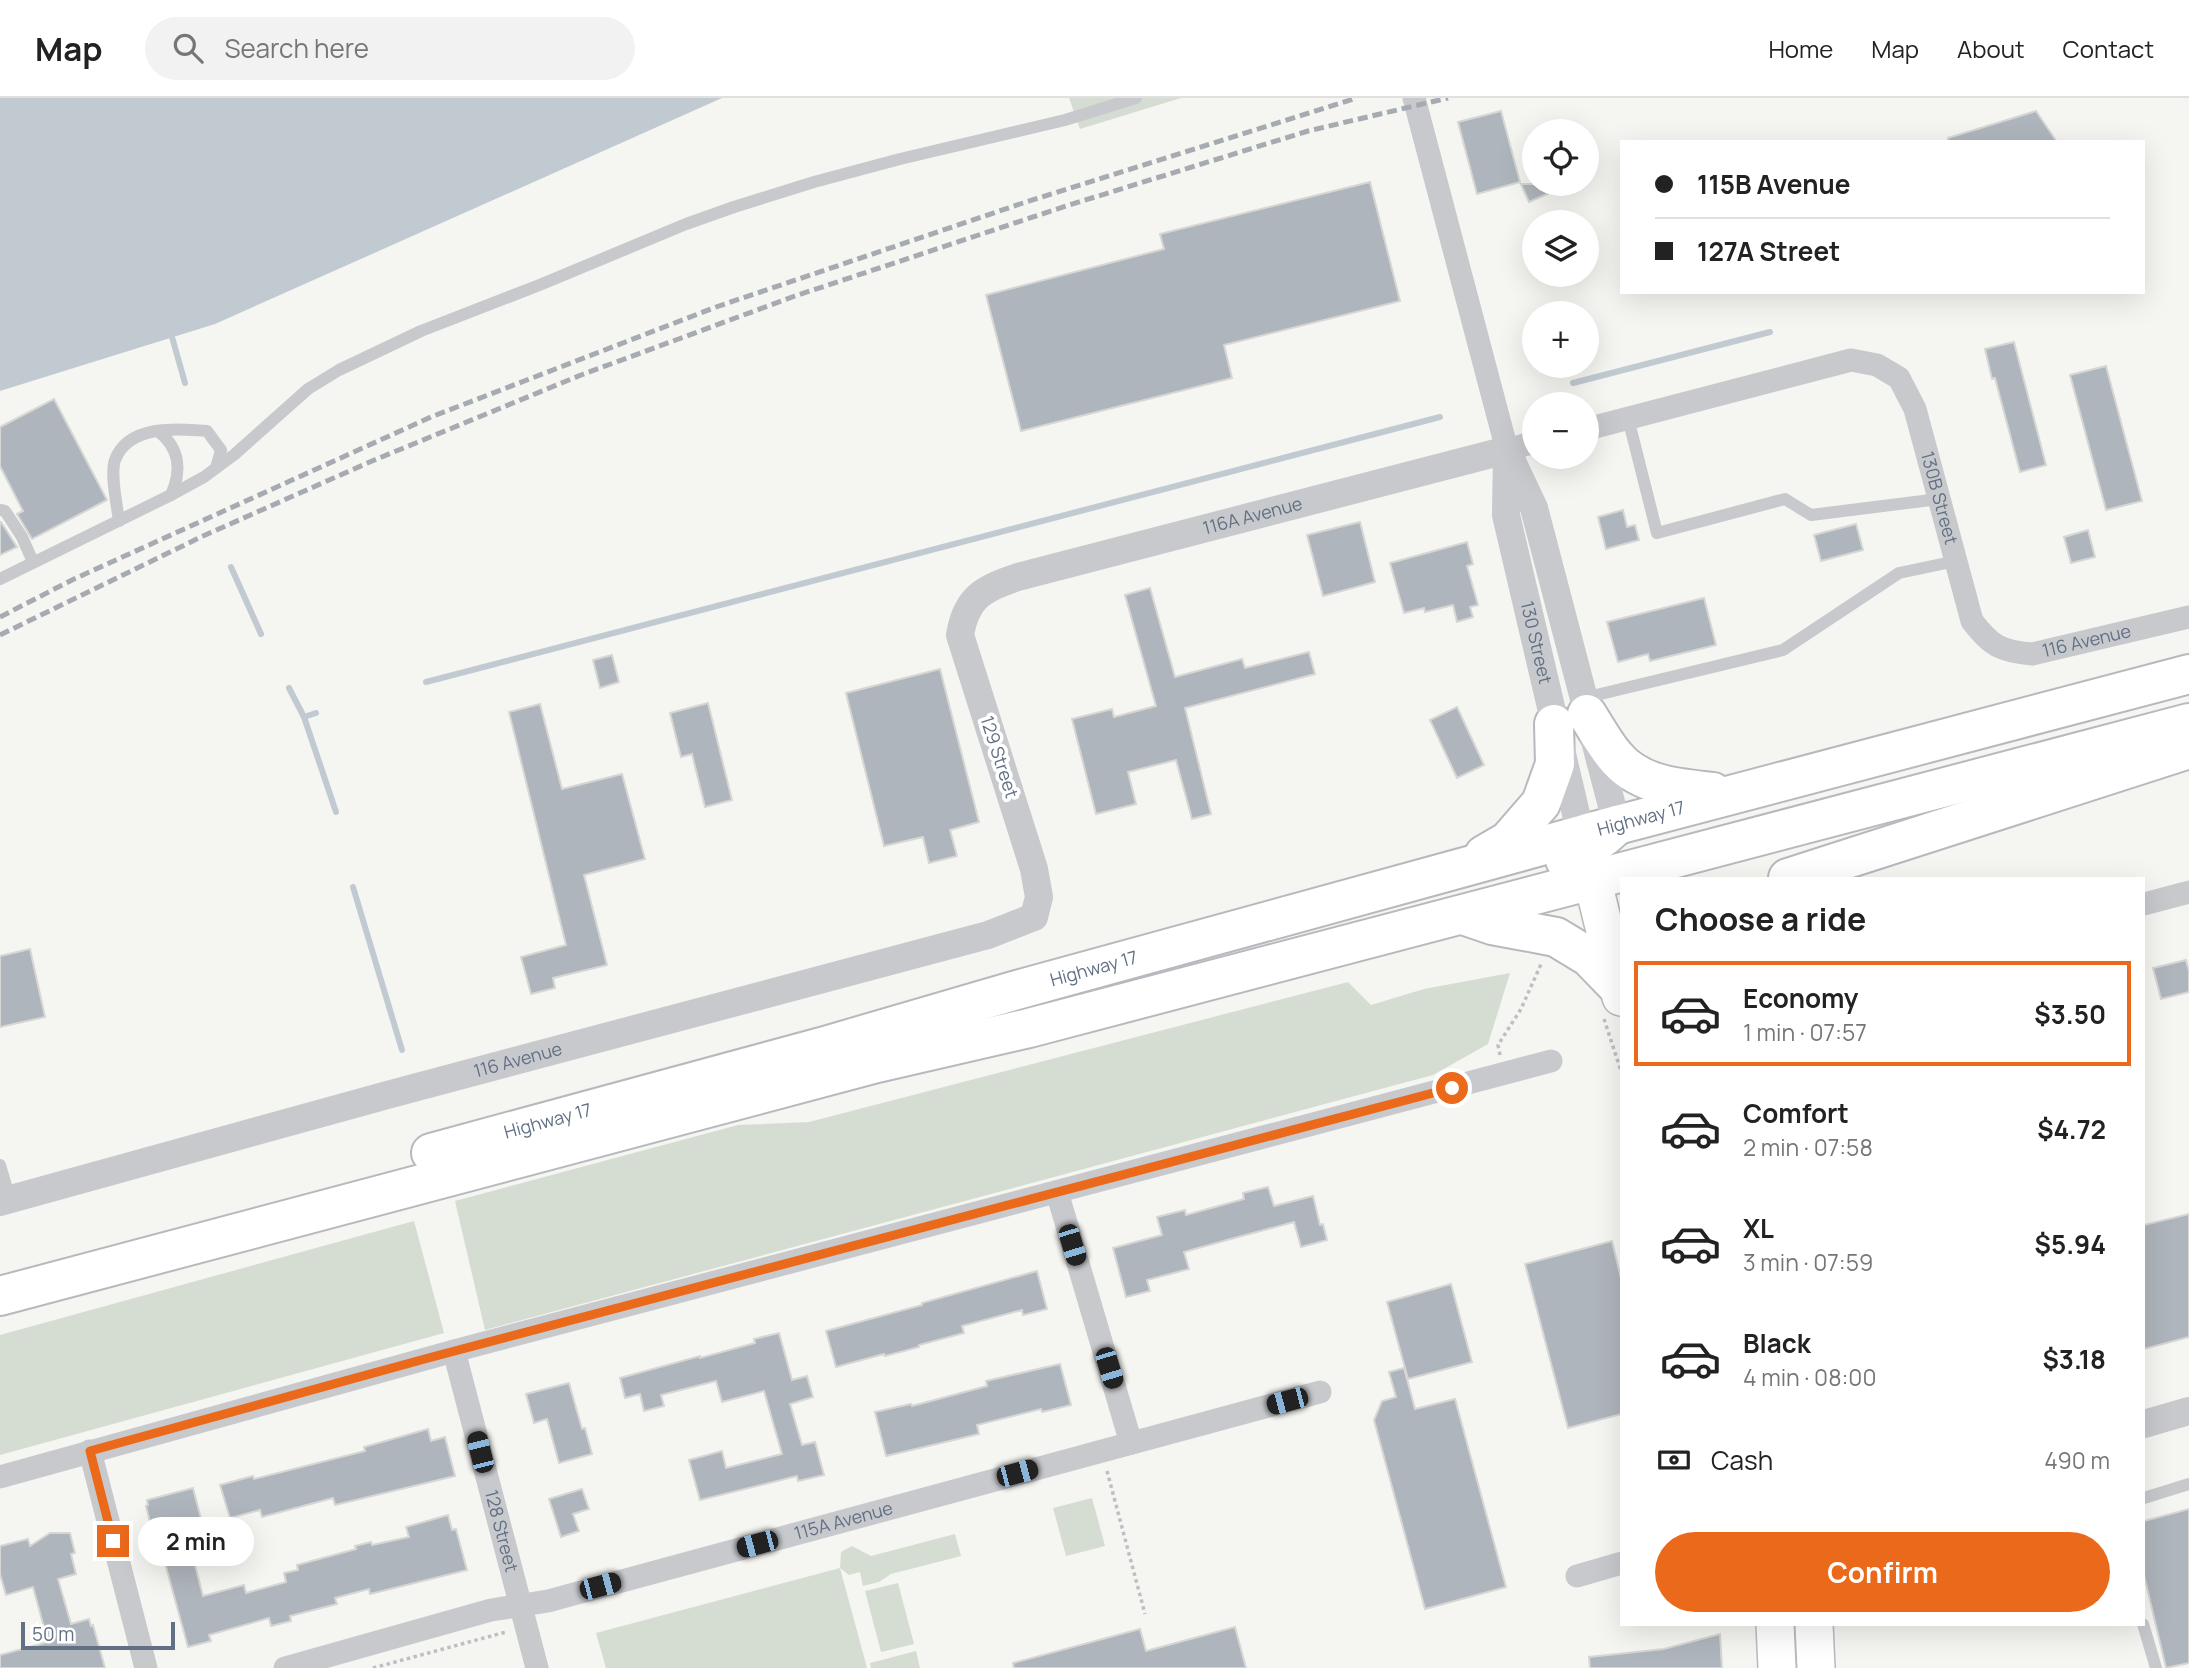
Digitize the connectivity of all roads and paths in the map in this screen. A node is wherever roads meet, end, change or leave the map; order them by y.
1 (1136, 98) edge
2 (1414, 98) edge
3 (1628, 418) junction
4 (1599, 426) edge
5 (158, 431) junction
6 (1522, 446) edge
7 (1507, 450) junction
8 (216, 468) junction
9 (171, 495) junction
10 (1939, 499) junction
11 (0, 510) edge
12 (119, 521) junction
13 (1956, 561) junction
14 (33, 562) junction
15 (0, 579) edge
16 (973, 600) joint
17 (2189, 617) edge
18 (1987, 640) joint
19 (2189, 674) edge
20 (1575, 712) junction
21 (2189, 723) edge
22 (2189, 749) edge
23 (1736, 794) junction
24 (1605, 857) edge
25 (1466, 865) junction
26 (1791, 877) edge
27 (2189, 892) edge
28 (2145, 904) edge
29 (1461, 915) junction
30 (1034, 917) joint
31 (1542, 962) dead end
32 (1614, 1002) edge
33 (1029, 1028) junction
34 (1620, 1056) edge
35 (1551, 1061) dead end
36 (1505, 1074) junction
37 (0, 1166) edge
38 (1056, 1192) junction
39 (5, 1200) edge
40 (0, 1269) edge
41 (0, 1296) edge
42 (454, 1351) junction
43 (1320, 1392) dead end
44 (2188, 1416) edge
45 (2145, 1424) edge
46 (1131, 1443) junction
47 (90, 1451) junction
48 (1105, 1463) dead end
49 (0, 1476) edge
50 (2189, 1484) edge
51 (2145, 1498) edge
52 (1620, 1564) edge
53 (1577, 1576) dead end
54 (519, 1604) junction
55 (1145, 1614) dead end
56 (1774, 1626) edge
57 (1814, 1626) edge
58 (2144, 1626) edge
59 (512, 1631) dead end
60 (146, 1668) edge
61 (285, 1668) edge
62 (373, 1668) edge
63 (537, 1668) edge
64 (1777, 1668) edge
65 (1816, 1668) edge
66 (2156, 1668) edge

1 - 8 lane
2 - 7 street, 130 Street
3 - 4 street
3 - 10 street, 130B Street
3 - 10 lane
5 - 8 lane
5 - 9 lane
5 - 12 lane
6 - 7 street, 116A Avenue
7 - 16 street, 116A Avenue
7 - 20 street, 130 Street
7 - 20 street, 130 Street
8 - 9 lane
9 - 12 lane
10 - 13 street, 130B Street
11 - 14 lane
12 - 14 lane
13 - 18 street, 130B Street
13 - 20 lane
14 - 15 lane
16 - 30 street, 129 Street
17 - 18 street, 116 Avenue
19 - 23 highway, Highway 17
20 - 23 highway
20 - 24 street, 130 Street
20 - 24 street, 130 Street
20 - 25 highway
21 - 24 highway, Highway 17
22 - 26 highway
23 - 24 highway, Highway 17
24 - 25 highway, Highway 17
24 - 29 highway, Highway 17
24 - 32 main road
24 - 33 highway
25 - 40 highway, Highway 17
27 - 28 street
29 - 32 highway
29 - 33 highway, Highway 17
30 - 39 street, 116 Avenue
31 - 36 path
32 - 34 path
33 - 41 highway, Highway 17
35 - 36 street
36 - 38 street
37 - 39 lane
38 - 42 street
38 - 46 street
42 - 47 street
42 - 54 street, 128 Street
43 - 46 street, 115A Avenue
44 - 45 street
46 - 54 street, 115A Avenue
47 - 49 street
47 - 60 street
48 - 55 path
50 - 51 lane
52 - 53 street
54 - 61 street, 115A Avenue
54 - 63 street, 128 Street
56 - 64 main road
57 - 65 main road
58 - 66 lane
59 - 62 path

